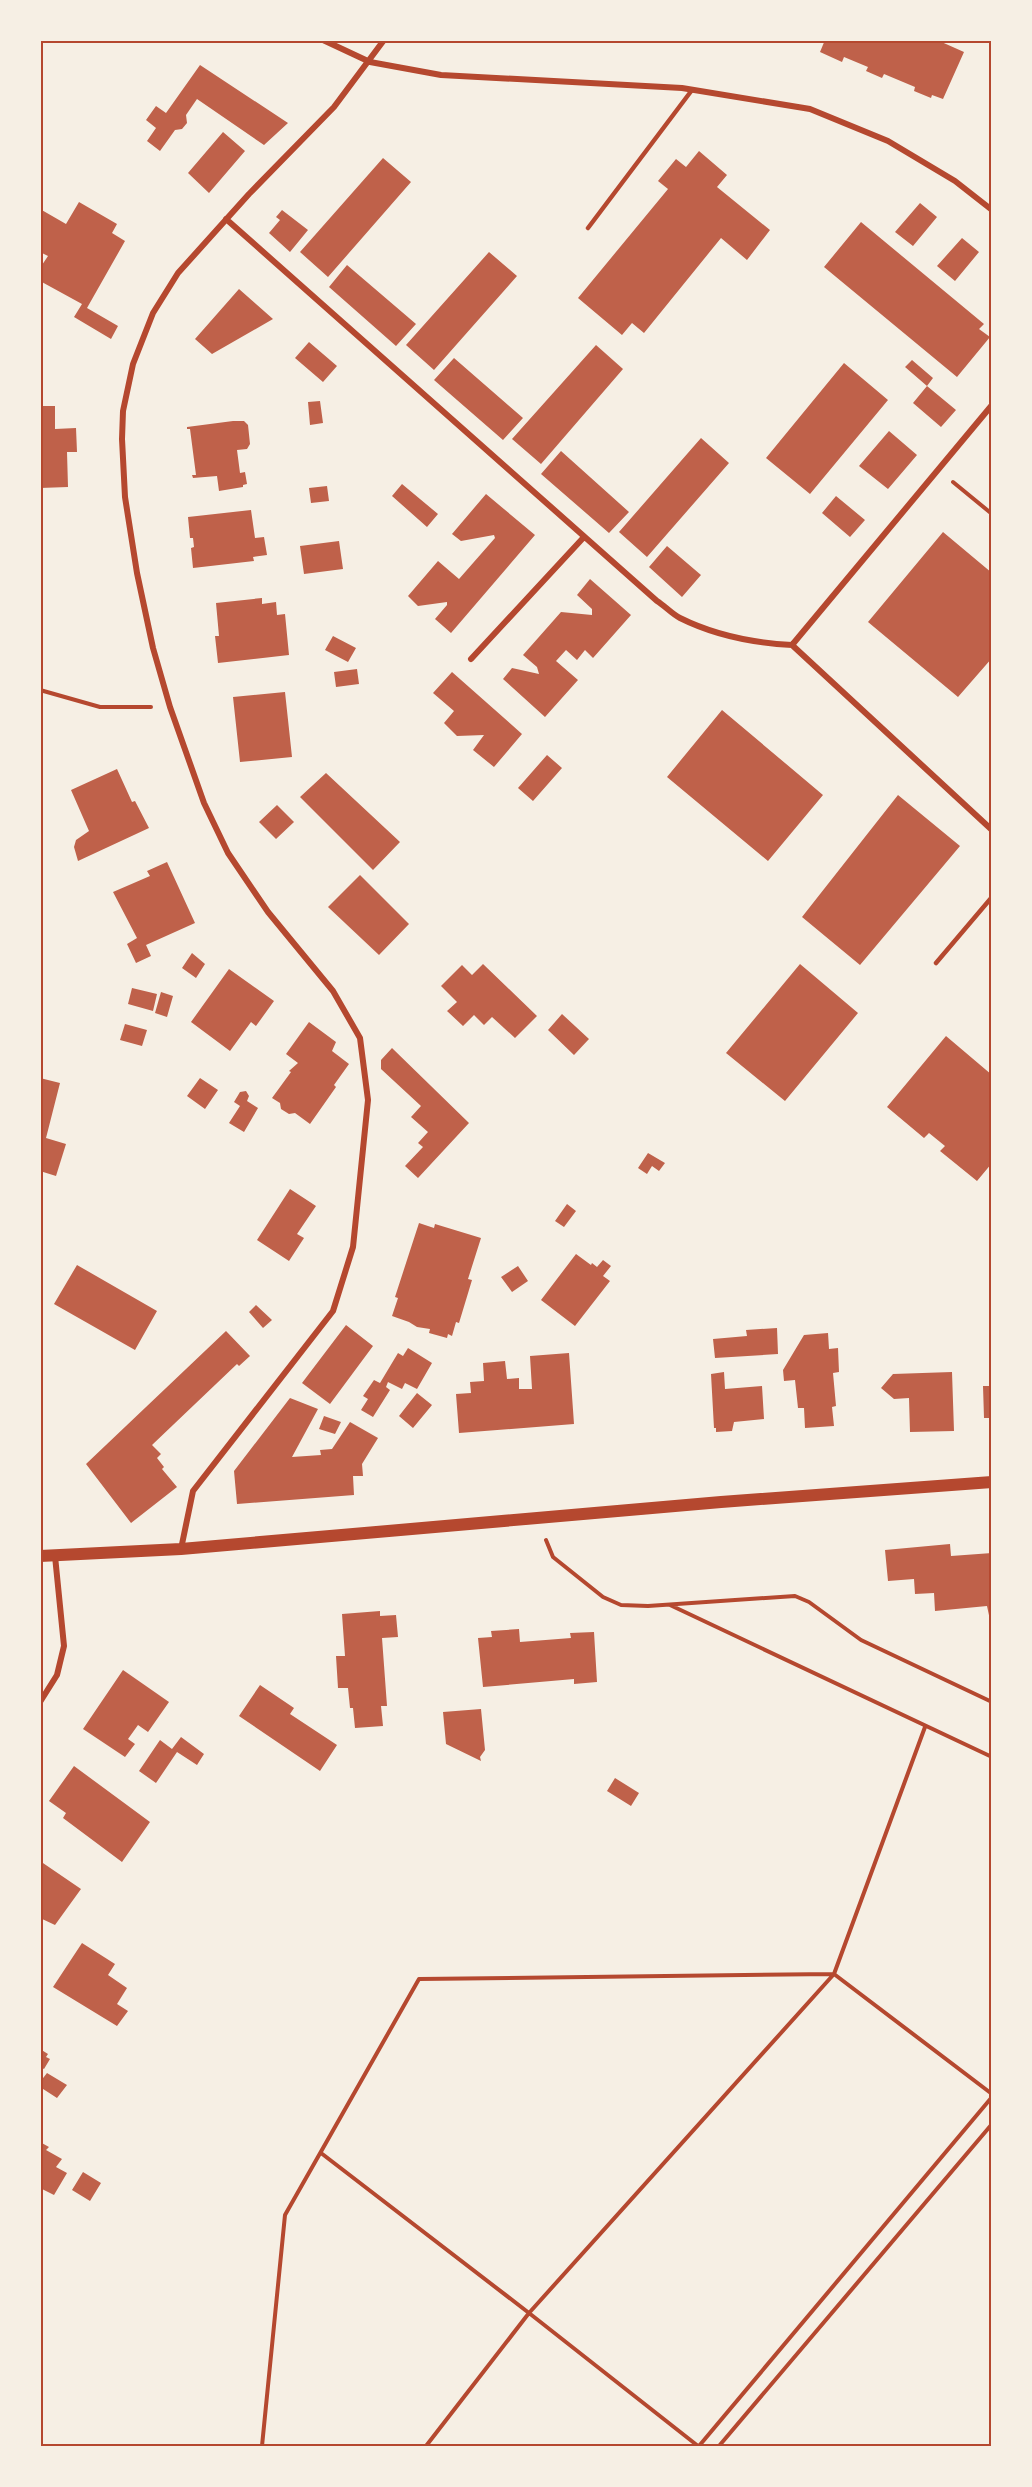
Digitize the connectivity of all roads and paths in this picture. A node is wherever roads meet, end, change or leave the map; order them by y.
1 (323, 40) edge
2 (384, 40) edge
3 (370, 62) junction
4 (692, 90) junction
5 (992, 210) edge
6 (226, 219) junction
7 (588, 228) dead end
8 (992, 405) edge
9 (938, 470) junction
10 (992, 514) edge
11 (584, 537) junction
12 (792, 645) junction
13 (471, 659) dead end
14 (40, 690) edge
15 (170, 707) junction
16 (992, 830) edge
17 (992, 897) edge
18 (936, 963) dead end
19 (992, 1482) edge
20 (542, 1518) junction
21 (181, 1549) junction
22 (40, 1556) edge
23 (55, 1556) junction
24 (669, 1604) junction
25 (992, 1701) edge
26 (40, 1702) edge
27 (925, 1727) junction
28 (992, 1757) edge
29 (834, 1974) junction
30 (992, 2095) edge
31 (992, 2124) edge
32 (321, 2154) junction
33 (529, 2313) junction
34 (262, 2446) edge
35 (426, 2446) edge
36 (699, 2446) edge
37 (719, 2446) edge

1 - 3 street
2 - 3 street
3 - 4 street
3 - 6 street
4 - 5 street
4 - 7 lane
6 - 11 street
6 - 15 street
8 - 9 street
9 - 10 path
9 - 12 street
11 - 12 street
11 - 13 street
12 - 16 street
14 - 15 path
15 - 21 street
17 - 18 lane
19 - 20 main road
20 - 21 main road
20 - 24 path
21 - 23 main road
22 - 23 main road
23 - 26 street
24 - 25 path
24 - 27 path
27 - 28 path
27 - 29 path
29 - 30 path
29 - 32 path
29 - 33 path
30 - 36 path
31 - 37 path
32 - 33 path
32 - 34 path
33 - 35 path
33 - 36 path

